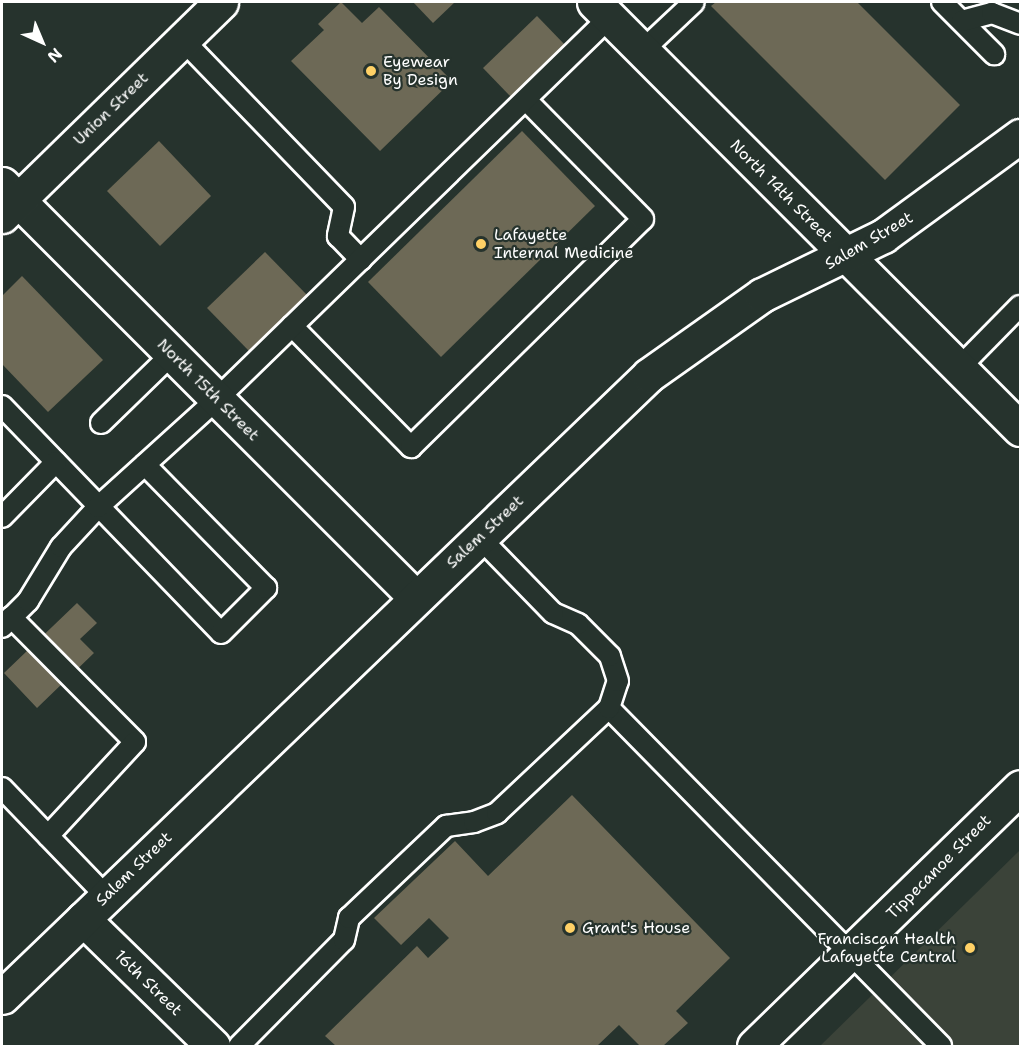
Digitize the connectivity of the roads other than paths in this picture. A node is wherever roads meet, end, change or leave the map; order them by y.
1 (221, 2) edge
2 (694, 2) edge
3 (942, 2) edge
4 (602, 9) edge
5 (962, 21) junction
6 (1020, 24) edge
7 (182, 39) junction
8 (642, 51) junction
9 (994, 54) dead end
10 (526, 100) junction
11 (1020, 136) edge
12 (7, 200) edge
13 (846, 256) junction
14 (361, 260) junction
15 (1020, 306) edge
16 (292, 326) junction
17 (172, 354) junction
18 (959, 368) junction
19 (217, 399) junction
20 (2, 406) edge
21 (101, 423) dead end
22 (1020, 429) edge
23 (56, 462) junction
24 (145, 465) junction
25 (98, 507) junction
26 (2, 517) edge
27 (479, 537) junction
28 (415, 597) junction
29 (6, 622) edge
30 (609, 708) junction
31 (1020, 787) edge
32 (2, 788) edge
33 (48, 836) junction
34 (106, 896) junction
35 (83, 919) junction
36 (850, 955) junction
37 (2, 997) edge
38 (764, 1043) edge
39 (213, 1047) edge
40 (239, 1047) edge
41 (941, 1047) edge

1 - 7 street, Union Street
2 - 8 lane
3 - 5 lane
4 - 8 street, North 14th Street
4 - 10 lane
5 - 6 lane
5 - 9 lane
7 - 12 street, Union Street
7 - 14 lane
8 - 13 street, North 14th Street
10 - 14 lane
10 - 16 lane
11 - 13 street, Salem Street
12 - 17 street, North 15th Street
13 - 18 street, North 14th Street
13 - 27 street, Salem Street
14 - 16 lane
15 - 18 lane
16 - 19 lane
17 - 19 street, North 15th Street
17 - 21 lane
18 - 22 street, North 14th Street
19 - 24 lane
19 - 28 street, North 15th Street
20 - 23 lane
23 - 25 lane
23 - 26 lane
24 - 25 lane
24 - 25 lane
25 - 29 lane
27 - 28 street, Salem Street
27 - 30 lane
28 - 34 street, Salem Street
29 - 33 lane
30 - 36 lane
30 - 40 lane
31 - 36 street, Tippecanoe Street
32 - 33 lane
33 - 34 lane
34 - 35 street, Salem Street
35 - 37 street, Salem Street
35 - 39 street, 16th Street
36 - 38 street, Tippecanoe Street
36 - 41 lane

